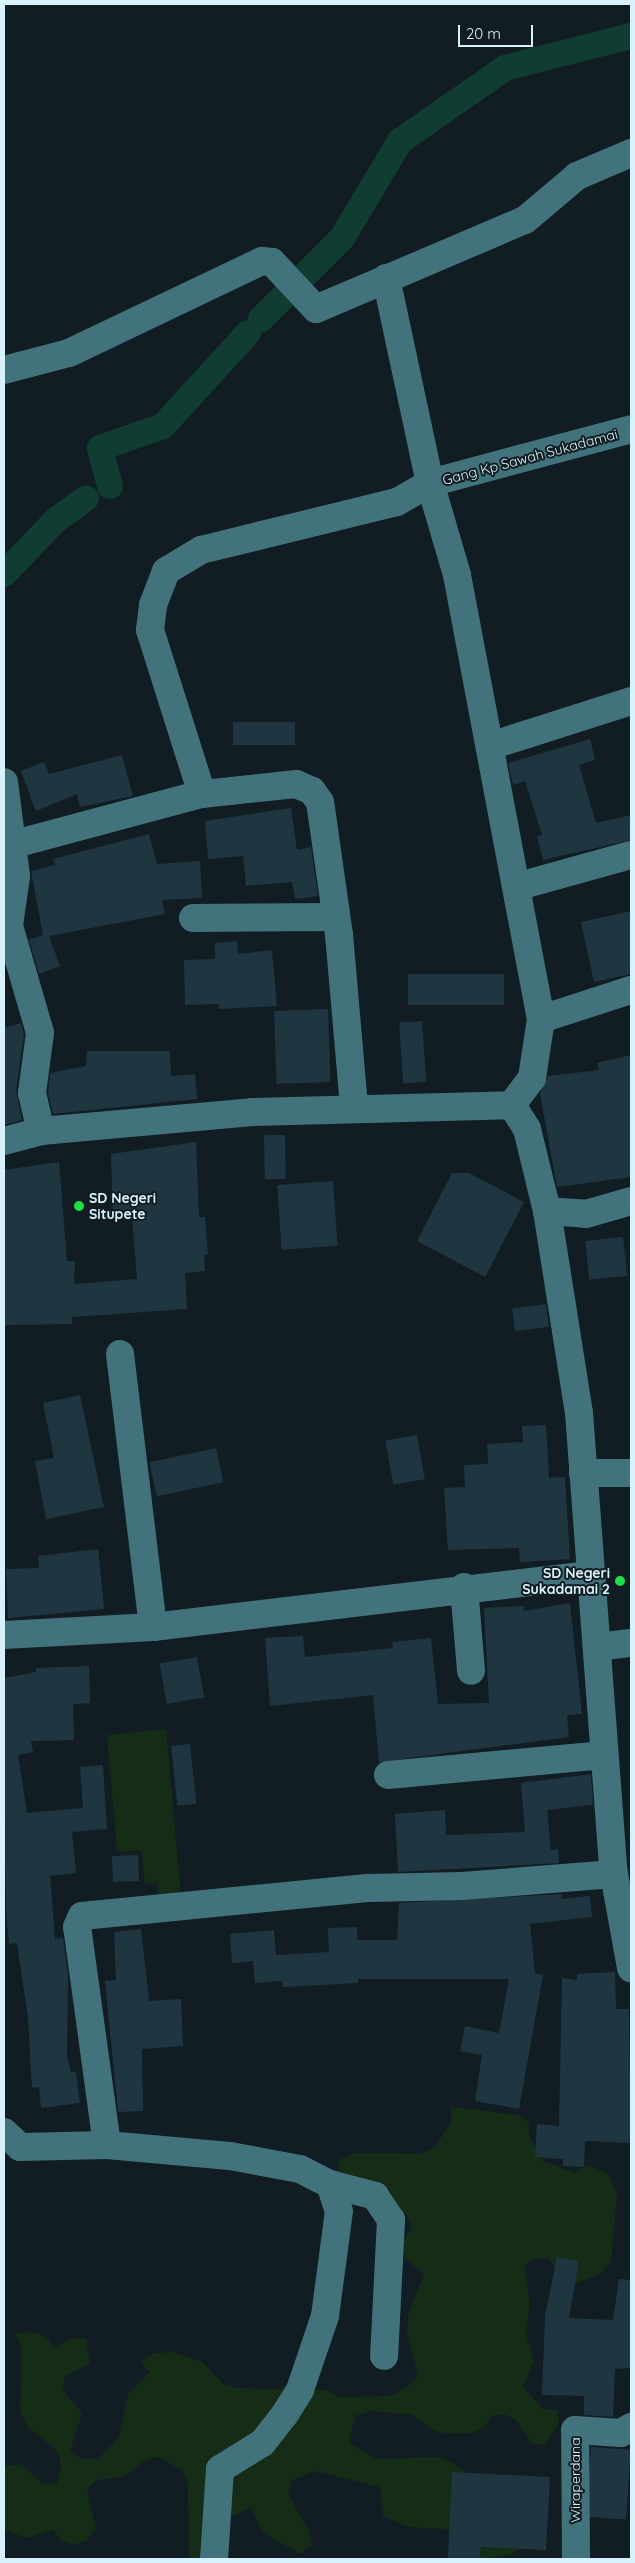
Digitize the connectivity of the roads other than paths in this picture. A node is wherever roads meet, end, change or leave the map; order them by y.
1 (631, 153) edge
2 (386, 278) junction
3 (4, 370) edge
4 (631, 429) edge
5 (430, 484) junction
6 (631, 701) edge
7 (490, 746) junction
8 (4, 782) edge
9 (202, 794) junction
10 (11, 845) junction
11 (631, 856) edge
12 (519, 886) junction
13 (335, 917) junction
14 (193, 918) dead end
15 (631, 990) edge
16 (541, 1018) junction
17 (512, 1105) junction
18 (354, 1106) junction
19 (41, 1131) junction
20 (4, 1141) edge
21 (631, 1201) edge
22 (547, 1211) junction
23 (120, 1354) dead end
24 (583, 1473) junction
25 (631, 1473) edge
26 (590, 1575) junction
27 (464, 1587) junction
28 (153, 1627) junction
29 (4, 1635) edge
30 (631, 1642) edge
31 (597, 1647) junction
32 (471, 1672) dead end
33 (604, 1755) junction
34 (388, 1775) dead end
35 (614, 1874) junction
36 (631, 1968) edge
37 (4, 2132) edge
38 (108, 2145) junction
39 (330, 2184) junction
40 (384, 2356) dead end
41 (631, 2427) edge
42 (214, 2559) edge
43 (576, 2559) edge

1 - 2 street
2 - 3 street
2 - 5 street
4 - 5 street, Gang Kp Sawah Sukadamai
5 - 7 street
5 - 9 street, Gang Kp Sawah Sukadamai
6 - 7 street
7 - 12 street
8 - 10 street
9 - 10 street
9 - 13 street
10 - 19 street
11 - 12 street
12 - 16 street
13 - 14 street
13 - 18 street
15 - 16 street
16 - 17 street
17 - 18 street
17 - 22 street
18 - 19 street
19 - 20 street
21 - 22 street
22 - 24 street
23 - 28 street
24 - 25 street
24 - 26 street
26 - 27 street
26 - 31 street
27 - 28 street
27 - 32 street
28 - 29 street
30 - 31 street
31 - 33 street
33 - 34 street
33 - 35 street
35 - 36 street
35 - 38 street
37 - 38 street
38 - 39 street
39 - 40 street
39 - 42 street
41 - 43 street, Wiraperdana

